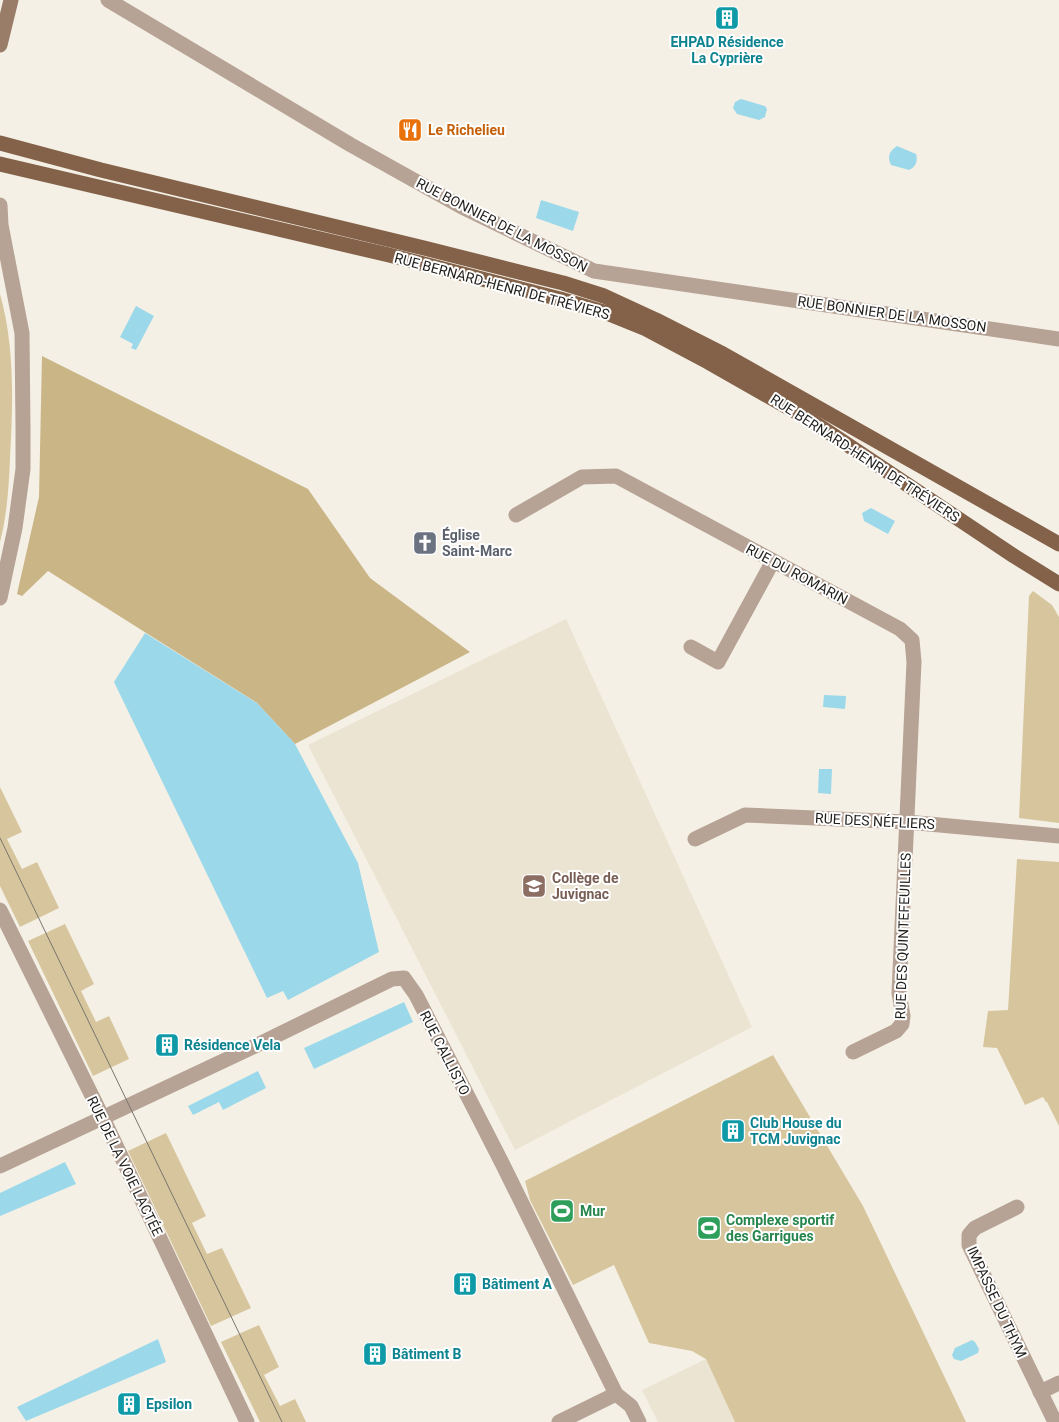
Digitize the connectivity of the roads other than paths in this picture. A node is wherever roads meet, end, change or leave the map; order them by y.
1 (12, 0) edge
2 (108, 0) edge
3 (0, 45) edge
4 (0, 143) edge
5 (0, 164) edge
6 (0, 205) edge
7 (0, 265) edge
8 (14, 289) junction
9 (1059, 339) edge
10 (516, 515) dead end
11 (1059, 544) edge
12 (773, 561) junction
13 (1059, 584) edge
14 (0, 598) edge
15 (691, 647) dead end
16 (908, 822) junction
17 (1059, 836) edge
18 (696, 840) dead end
19 (0, 910) edge
20 (853, 1052) dead end
21 (103, 1118) junction
22 (0, 1166) edge
23 (1018, 1207) dead end
24 (1059, 1383) edge
25 (1040, 1392) junction
26 (616, 1394) junction
27 (248, 1422) edge
28 (559, 1422) edge
29 (639, 1422) edge
30 (1055, 1422) edge

1 - 3 street
2 - 9 street, RUE BONNIER DE LA MOSSON
4 - 11 main road, RUE BERNARD-HENRI DE TRÉVIERS
5 - 13 main road, RUE BERNARD-HENRI DE TRÉVIERS
6 - 8 street
7 - 8 street
8 - 14 street
10 - 12 street, RUE DU ROMARIN
12 - 15 street
12 - 16 street, RUE DU ROMARIN
16 - 17 street, RUE DES NÉFLIERS
16 - 18 street, RUE DES NÉFLIERS
16 - 20 street, RUE DES QUINTEFEUILLES
19 - 21 street, RUE DE LA VOIE LACTÉE
21 - 22 street
21 - 26 street, RUE CALLISTO
21 - 27 street, RUE DE LA VOIE LACTÉE
23 - 25 street, IMPASSE DU THYM
24 - 25 street
25 - 30 street
26 - 28 street
26 - 29 street, RUE CALLISTO

